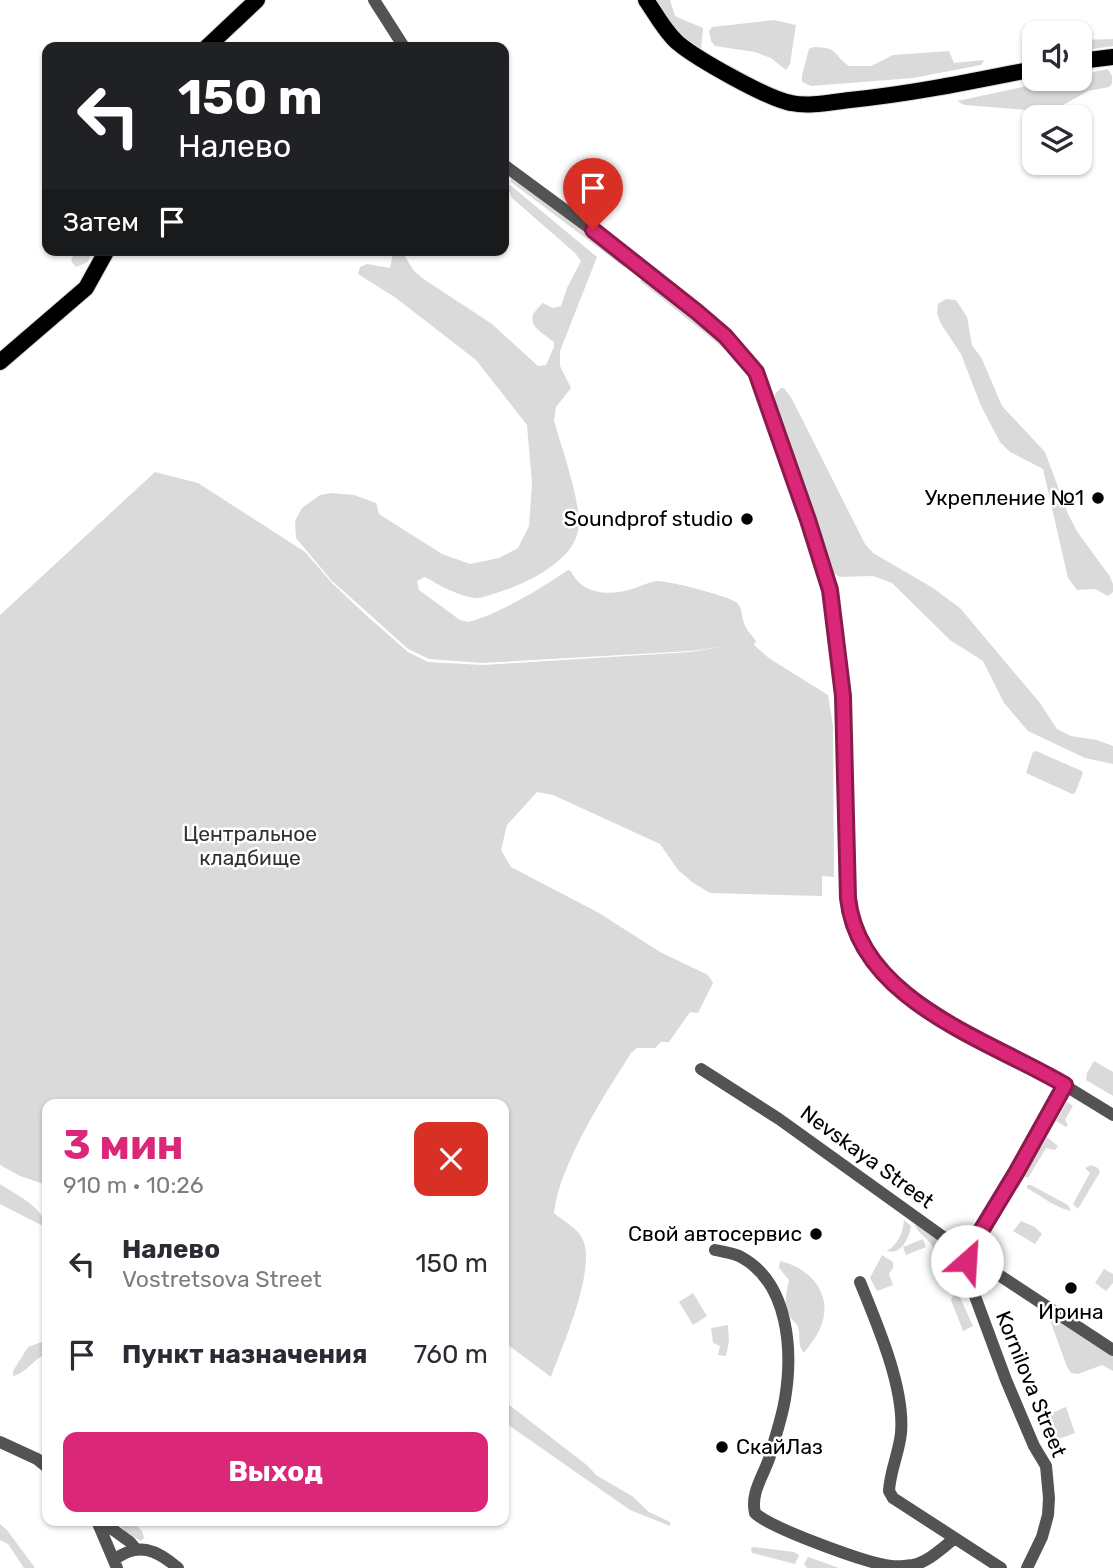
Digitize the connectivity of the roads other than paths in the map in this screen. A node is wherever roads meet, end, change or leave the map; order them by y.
1 (257, 0) edge
2 (374, 0) edge
3 (646, 0) edge
4 (212, 42) edge
5 (401, 42) edge
6 (1113, 57) edge
7 (1092, 60) edge
8 (1022, 71) edge
9 (509, 169) edge
10 (104, 256) edge
11 (0, 362) edge
12 (701, 1069) dead end
13 (1065, 1085) junction
14 (1113, 1115) edge
15 (715, 1250) dead end
16 (967, 1254) junction
17 (860, 1282) dead end
18 (1113, 1350) edge
19 (0, 1442) edge
20 (42, 1464) edge
21 (101, 1526) edge
22 (106, 1526) edge
23 (954, 1539) junction
24 (135, 1548) junction
25 (115, 1564) edge
26 (178, 1568) edge
27 (1001, 1568) edge
28 (1027, 1568) edge

1 - 4 main road
2 - 5 street
3 - 8 main road
6 - 7 main road
9 - 13 street
10 - 11 main road
12 - 16 street, Nevskaya Street
13 - 14 street
13 - 16 street
15 - 23 street
16 - 18 street, Nevskaya Street
16 - 28 street, Kornilova Street
17 - 23 street
19 - 20 street
21 - 25 street
22 - 24 street
23 - 27 street
24 - 25 street
24 - 26 street

